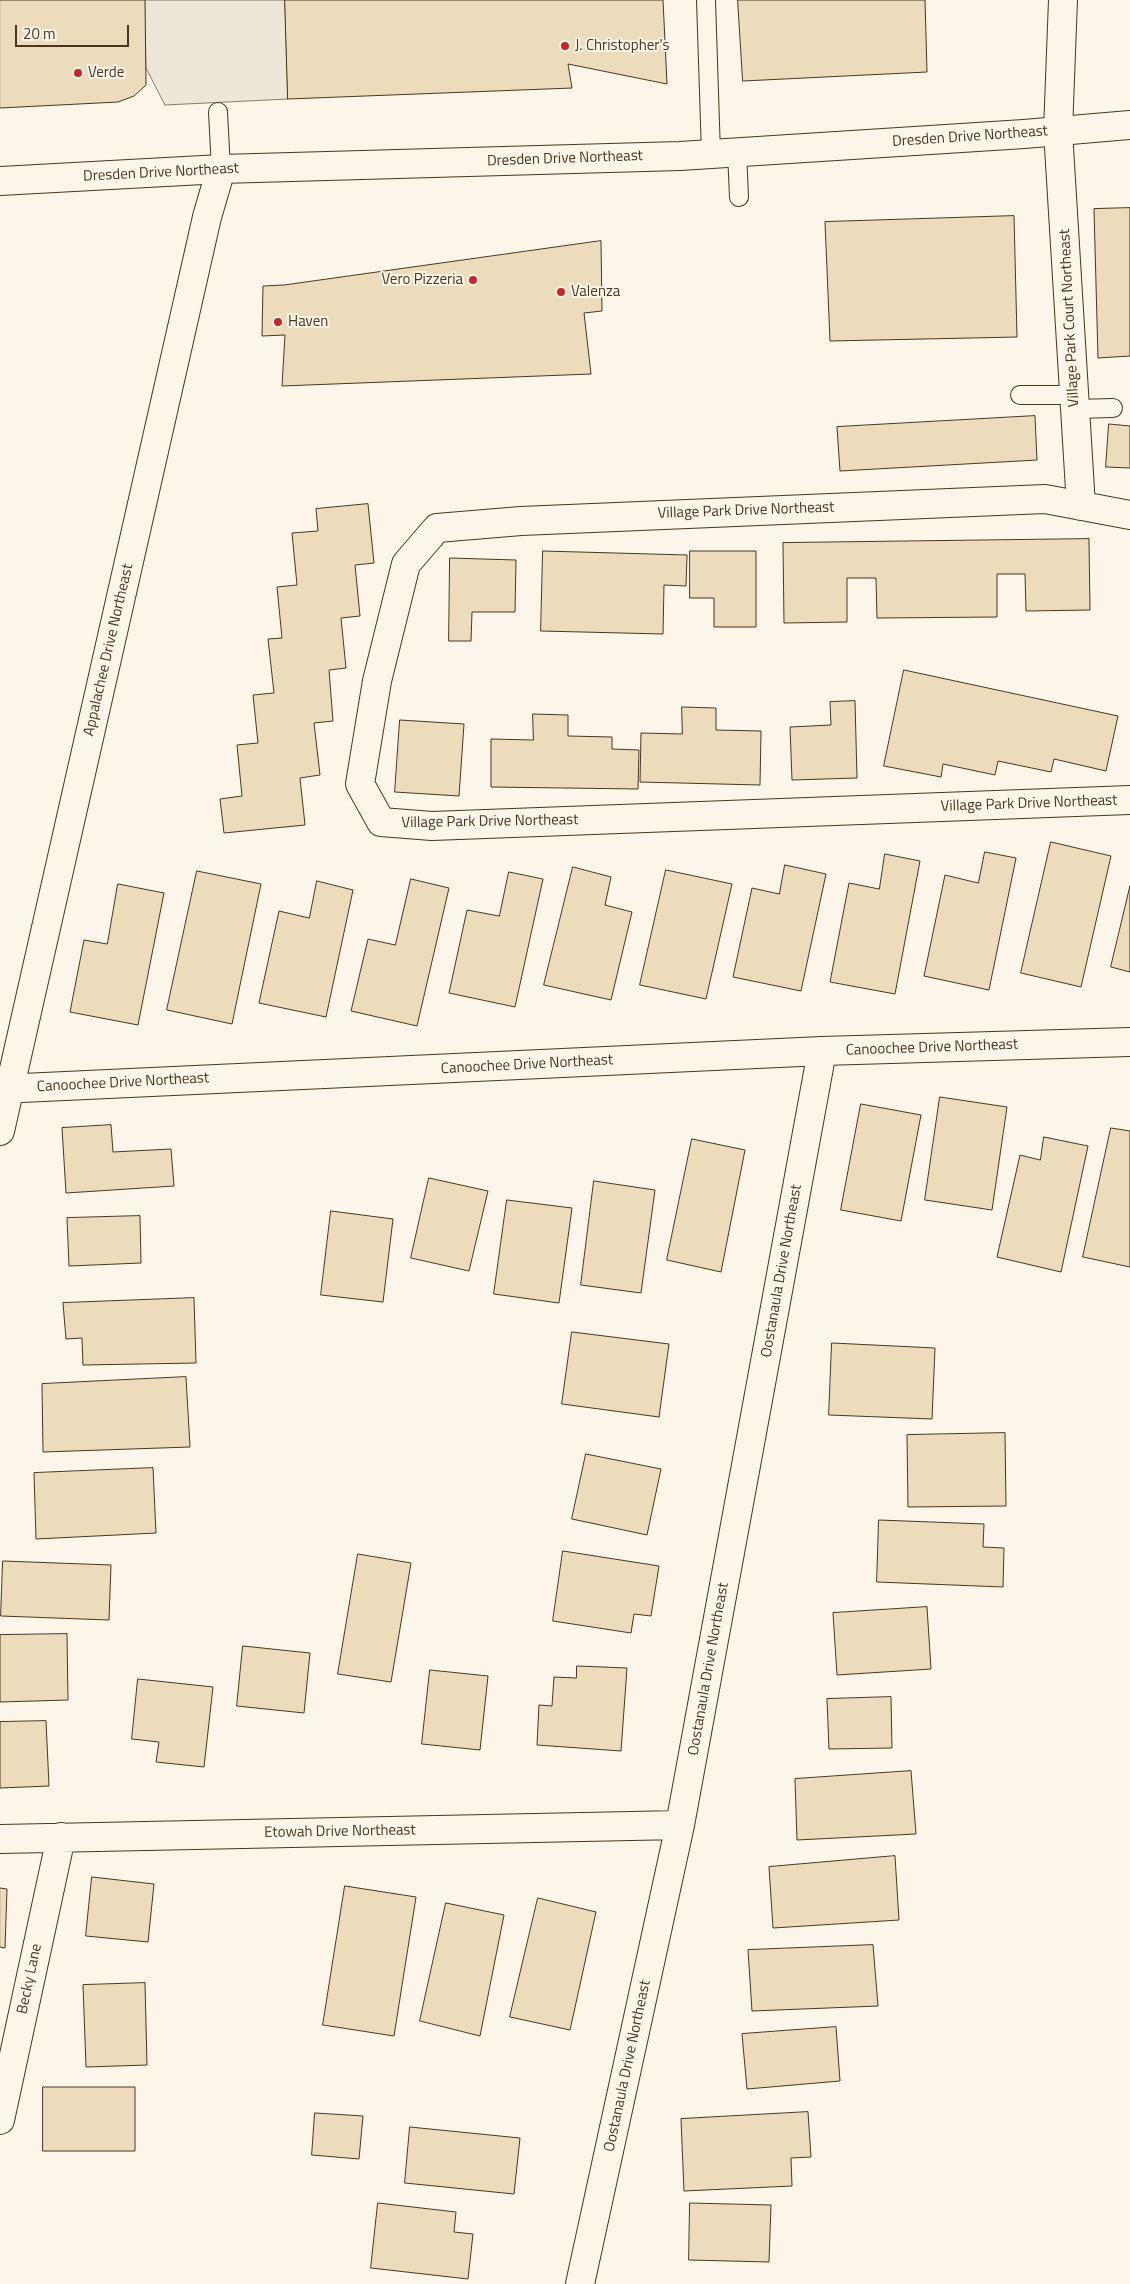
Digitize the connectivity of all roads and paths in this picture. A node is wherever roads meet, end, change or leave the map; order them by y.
1 (706, 0) edge
2 (1063, 0) edge
3 (218, 112) dead end
4 (1130, 125) edge
5 (1058, 131) junction
6 (724, 153) junction
7 (221, 169) junction
8 (0, 181) edge
9 (739, 197) dead end
10 (1020, 395) dead end
11 (1075, 402) junction
12 (1113, 408) dead end
13 (1081, 506) junction
14 (1130, 516) edge
15 (1130, 800) edge
16 (1130, 1042) edge
17 (822, 1051) junction
18 (5, 1089) edge
19 (0, 1131) edge
20 (680, 1825) junction
21 (61, 1837) junction
22 (0, 1839) edge
23 (0, 2120) edge
24 (580, 2284) edge

1 - 6 lane
2 - 5 street, Village Park Court Northeast
3 - 7 lane
4 - 5 street, Dresden Drive Northeast
5 - 6 street, Dresden Drive Northeast
5 - 11 street, Village Park Court Northeast
6 - 7 street, Dresden Drive Northeast
6 - 9 lane
7 - 8 street, Dresden Drive Northeast
7 - 18 street, Appalachee Drive Northeast
10 - 11 lane
11 - 12 lane
11 - 13 street, Village Park Court Northeast
13 - 14 street, Village Park Drive Northeast
13 - 15 street, Village Park Drive Northeast
16 - 17 street, Canoochee Drive Northeast
17 - 18 street, Canoochee Drive Northeast
17 - 20 street, Oostanaula Drive Northeast
18 - 19 street, Appalachee Drive Northeast
20 - 21 street, Etowah Drive Northeast
20 - 24 street, Oostanaula Drive Northeast
21 - 22 street, Etowah Drive Northeast
21 - 23 street, Becky Lane

